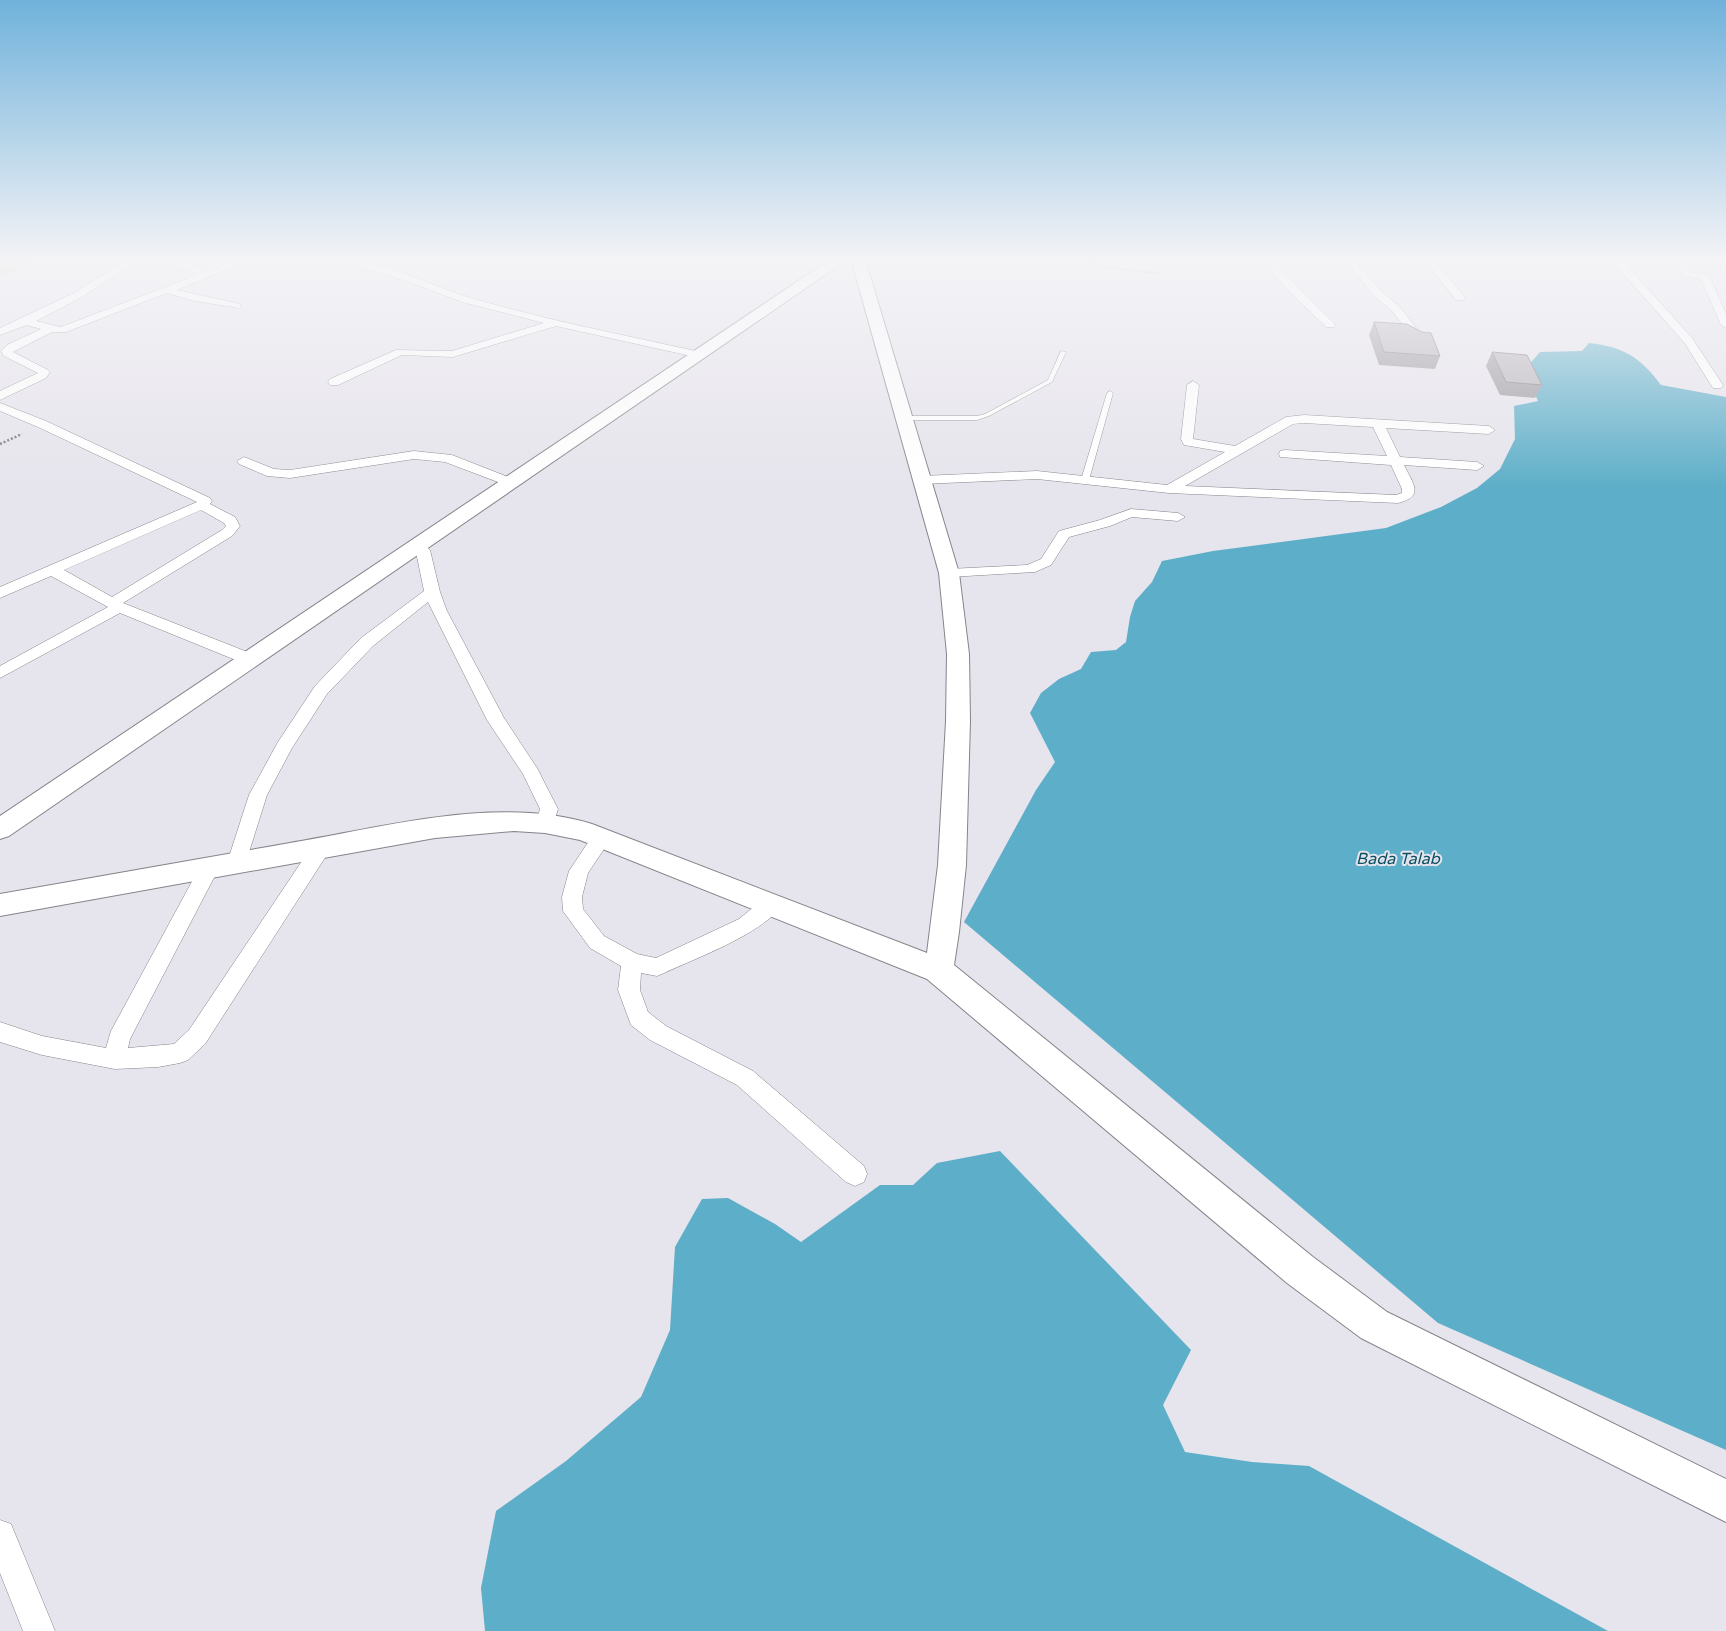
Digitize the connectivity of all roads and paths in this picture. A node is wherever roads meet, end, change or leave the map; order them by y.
1 (37, 335) edge
2 (516, 335) edge
3 (611, 335) edge
4 (729, 335) edge
5 (880, 335) edge
6 (1684, 335) edge
7 (1063, 352) dead end
8 (700, 355) junction
9 (334, 382) dead end
10 (1193, 385) dead end
11 (1718, 386) dead end
12 (1110, 393) dead end
13 (0, 396) edge
14 (0, 407) edge
15 (904, 418) junction
16 (1377, 422) junction
17 (1489, 430) dead end
18 (1236, 450) junction
19 (1285, 454) dead end
20 (1395, 460) junction
21 (244, 461) dead end
22 (1477, 466) dead end
23 (922, 480) junction
24 (1085, 480) junction
25 (511, 483) junction
26 (1169, 489) junction
27 (202, 505) junction
28 (1178, 517) dead end
29 (417, 546) junction
30 (52, 570) junction
31 (948, 573) junction
32 (432, 592) junction
33 (0, 593) edge
34 (116, 605) junction
35 (249, 659) junction
36 (0, 673) edge
37 (545, 823) junction
38 (0, 829) edge
39 (602, 838) junction
40 (321, 848) junction
41 (237, 863) junction
42 (209, 868) junction
43 (772, 904) junction
44 (0, 905) edge
45 (632, 962) junction
46 (938, 970) junction
47 (0, 1032) edge
48 (115, 1059) junction
49 (855, 1174) dead end
50 (1726, 1501) edge
51 (0, 1535) edge
52 (40, 1631) edge

1 - 13 street
2 - 9 street
3 - 8 street
4 - 8 main road
5 - 15 main road
6 - 11 street
7 - 15 lane
8 - 25 main road
10 - 18 street
12 - 24 lane
14 - 27 street
15 - 23 main road
16 - 17 street
16 - 18 street
16 - 20 street
18 - 26 street
19 - 20 street
20 - 22 street
20 - 26 street
21 - 25 street
23 - 24 street
23 - 31 main road
24 - 26 street
25 - 29 main road
27 - 30 street
27 - 34 street
28 - 31 street
29 - 32 street
29 - 35 main road
30 - 33 street
30 - 34 street
31 - 46 main road
32 - 37 street
32 - 41 street
34 - 35 street
34 - 36 street
35 - 38 main road
37 - 39 main road
37 - 40 main road
39 - 43 main road
39 - 45 street
40 - 41 main road
40 - 48 street
41 - 42 main road
42 - 44 main road
42 - 48 street
43 - 45 street
43 - 46 main road
45 - 49 street
46 - 50 main road
47 - 48 street
51 - 52 street

